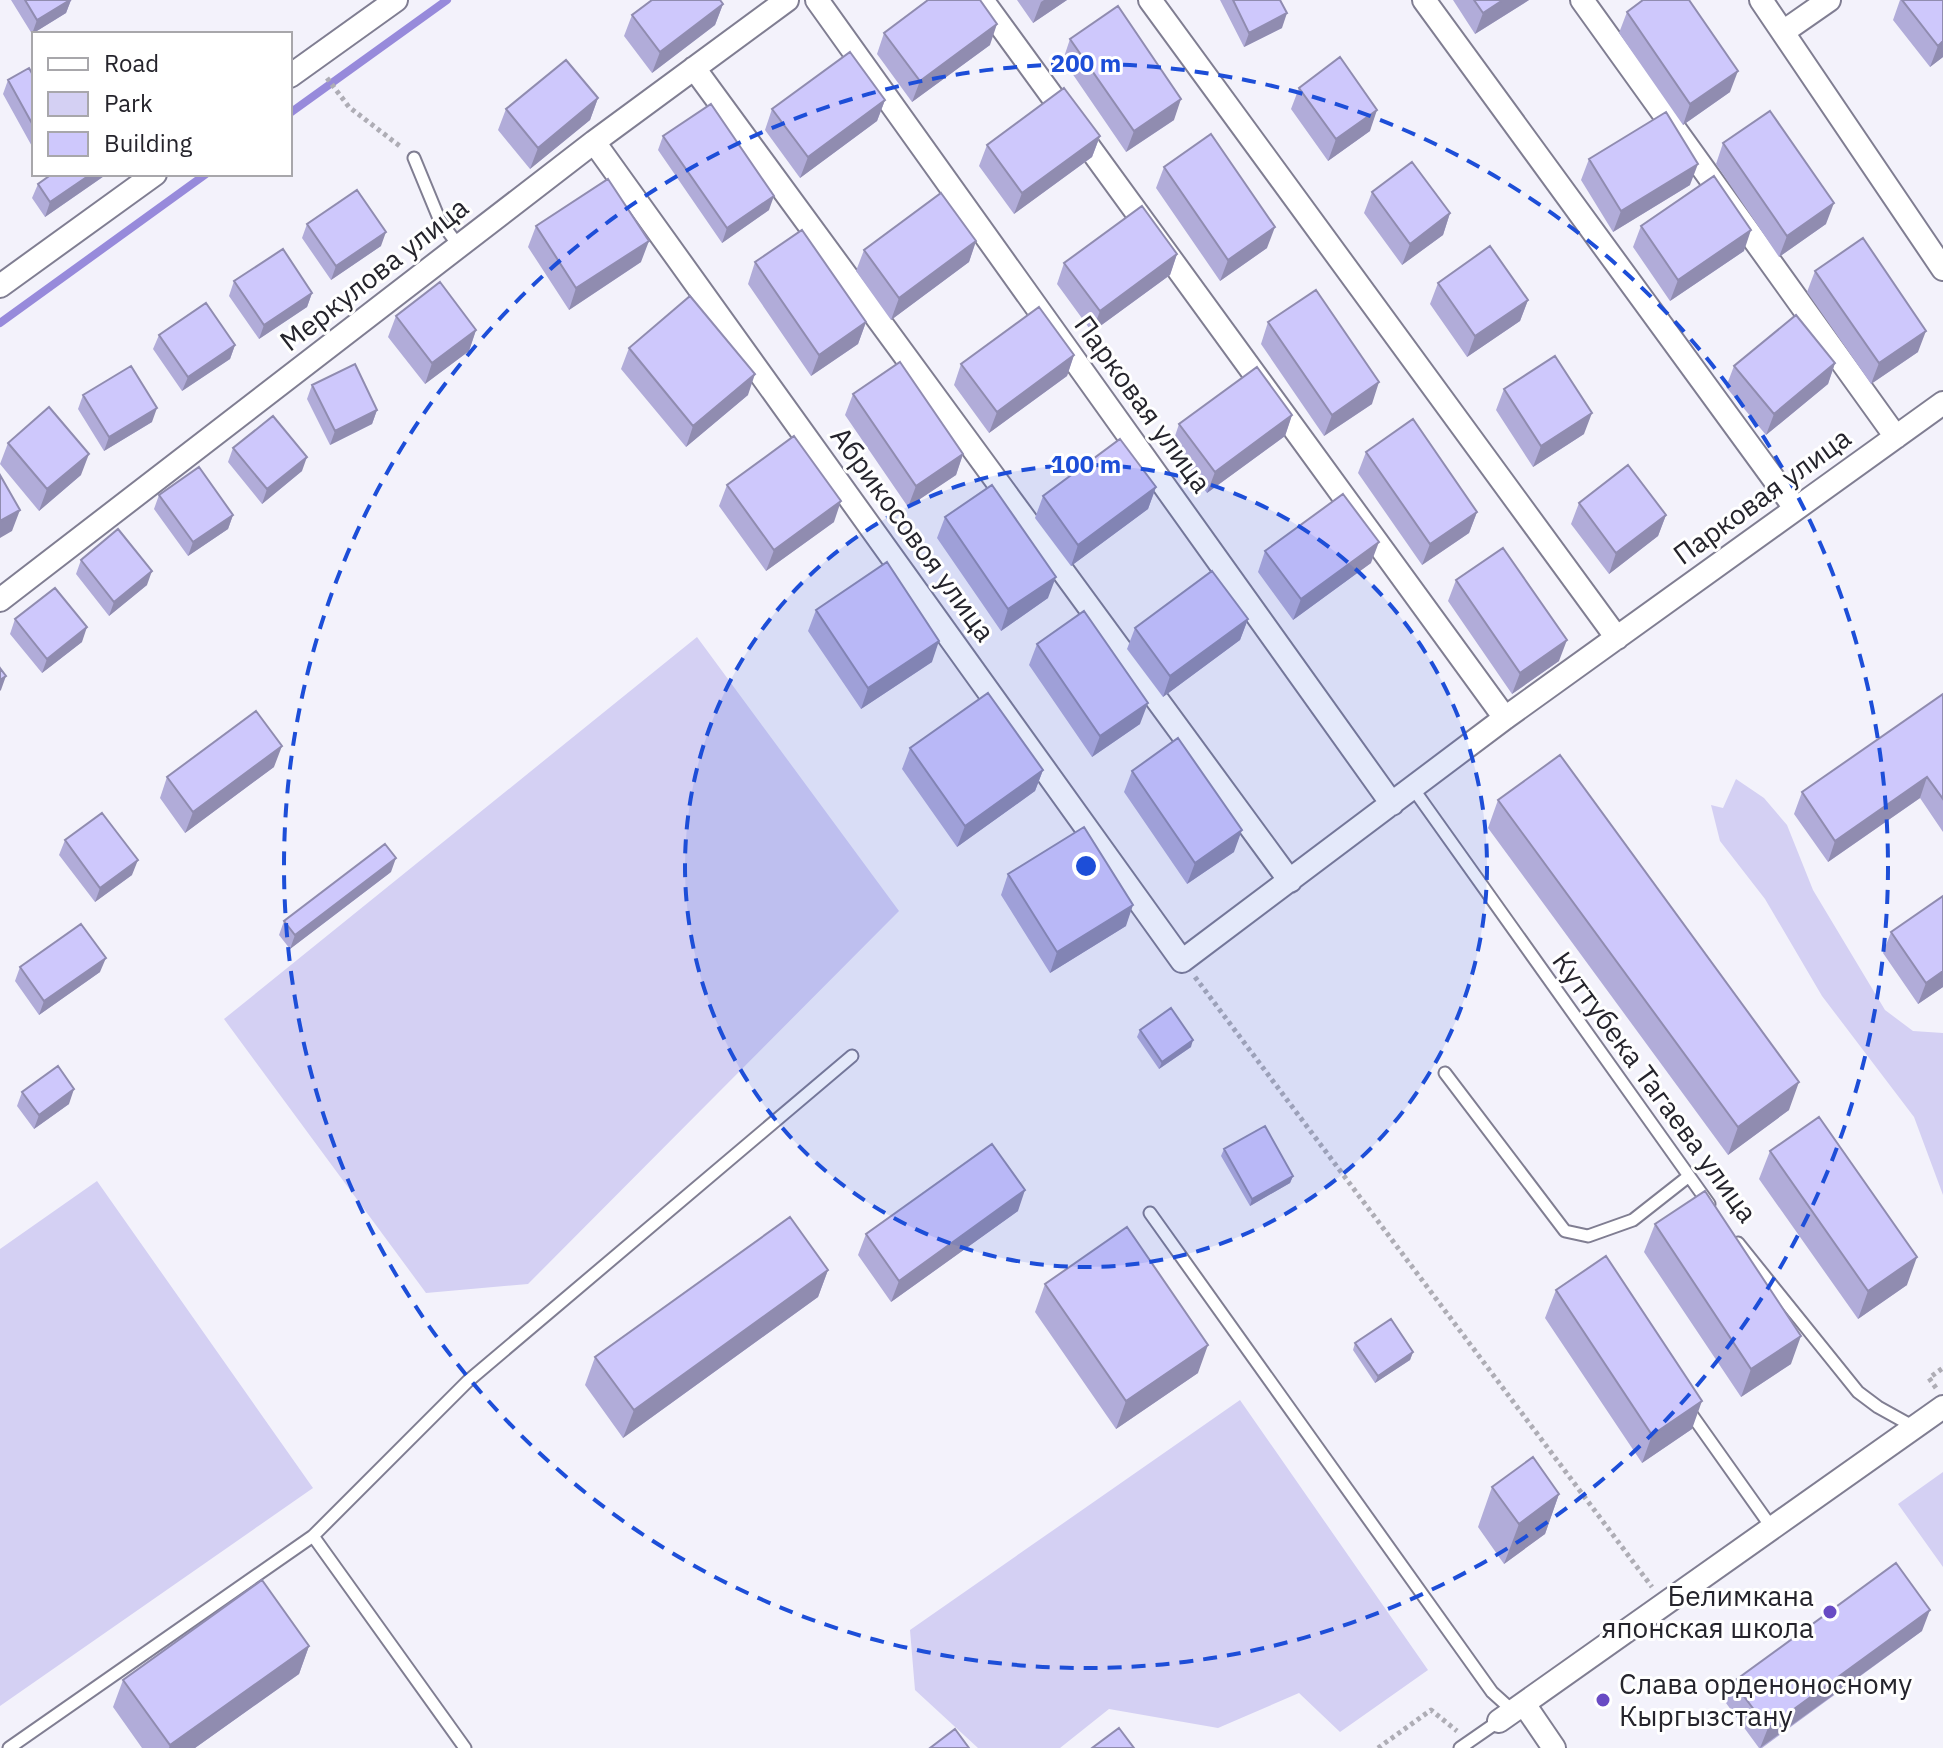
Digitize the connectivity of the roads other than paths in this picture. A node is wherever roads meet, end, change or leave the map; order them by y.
1 (396, 0) edge
2 (787, 0) edge
3 (817, 0) edge
4 (982, 0) edge
5 (1150, 0) edge
6 (1424, 0) edge
7 (1582, 0) edge
8 (1761, 0) edge
9 (1829, 0) edge
10 (1783, 32) junction
11 (694, 68) junction
12 (292, 75) edge
13 (594, 142) junction
14 (414, 158) road end
15 (152, 176) edge
16 (459, 246) junction
17 (1943, 269) edge
18 (0, 286) edge
19 (1943, 403) edge
20 (1896, 437) junction
21 (1795, 508) junction
22 (0, 600) edge
23 (1617, 638) junction
24 (1505, 718) junction
25 (1412, 787) junction
26 (1392, 804) junction
27 (1290, 881) junction
28 (1182, 961) joint
29 (852, 1056) dead end
30 (1445, 1073) dead end
31 (1689, 1176) junction
32 (1150, 1213) dead end
33 (1720, 1219) edge
34 (1727, 1229) edge
35 (1681, 1400) edge
36 (1943, 1407) edge
37 (1914, 1427) junction
38 (1772, 1528) junction
39 (313, 1536) junction
40 (1512, 1712) junction
41 (1465, 1745) edge
42 (9, 1748) edge
43 (465, 1748) edge
44 (1554, 1748) edge

1 - 12 street
2 - 11 street, Меркулова улица
3 - 26 street, Парковая улица
4 - 24 street
5 - 23 street
6 - 21 street
7 - 20 street
8 - 10 street
9 - 10 street
10 - 17 street
11 - 13 street, Меркулова улица
11 - 27 street
13 - 16 street, Меркулова улица
13 - 28 street, Абрикосовоя улица
14 - 16 lane
15 - 18 street
16 - 22 street, Меркулова улица
19 - 20 street, Парковая улица
20 - 21 street, Парковая улица
21 - 23 street, Парковая улица
23 - 24 street, Парковая улица
24 - 25 street, Парковая улица
25 - 26 street, Парковая улица
25 - 31 lane, Куттубека Тагаева улица
26 - 27 street, Парковая улица
27 - 28 street, Парковая улица
29 - 39 lane
30 - 31 lane
31 - 33 lane, Куттубека Тагаева улица
32 - 40 lane
34 - 37 lane, Куттубека Тагаева улица
35 - 38 lane
36 - 37 street
37 - 38 street
38 - 40 street
39 - 42 lane
39 - 43 lane
40 - 41 lane
40 - 44 street

